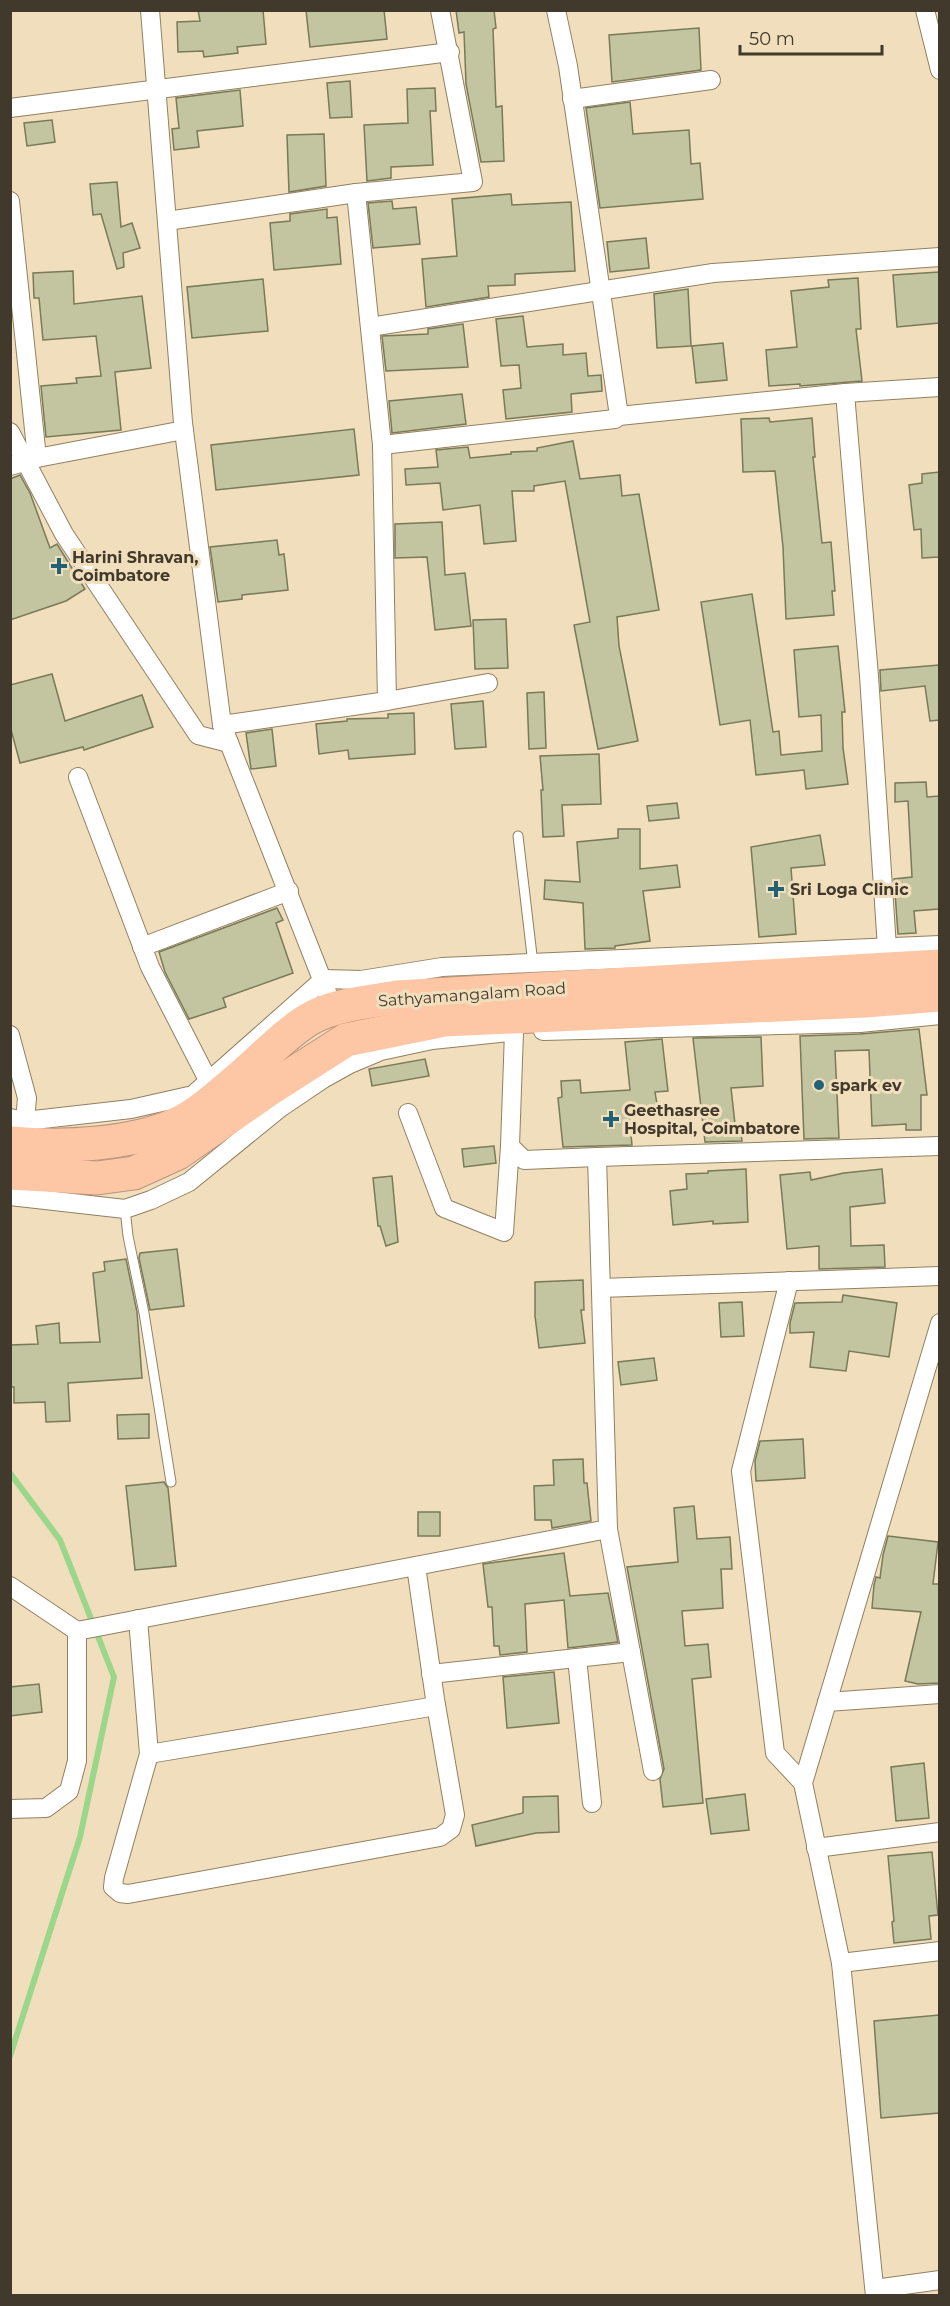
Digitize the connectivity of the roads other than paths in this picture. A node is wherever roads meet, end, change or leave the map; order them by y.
1 (150, 10) edge
2 (440, 10) edge
3 (556, 10) edge
4 (925, 10) edge
5 (450, 52) junction
6 (939, 64) edge
7 (711, 80) dead end
8 (156, 90) junction
9 (572, 99) junction
10 (10, 108) edge
11 (356, 193) junction
12 (10, 201) edge
13 (167, 222) junction
14 (939, 257) edge
15 (600, 289) junction
16 (370, 327) junction
17 (939, 387) edge
18 (845, 393) junction
19 (619, 416) junction
20 (184, 430) junction
21 (10, 432) edge
22 (382, 445) junction
23 (25, 462) edge
24 (488, 683) dead end
25 (387, 701) junction
26 (222, 725) junction
27 (229, 743) junction
28 (78, 777) dead end
29 (518, 836) dead end
30 (289, 891) junction
31 (939, 945) edge
32 (142, 947) junction
33 (887, 948) junction
34 (533, 964) junction
35 (939, 966) edge
36 (329, 994) junction
37 (939, 995) edge
38 (939, 1015) edge
39 (514, 1032) junction
40 (10, 1035) edge
41 (346, 1040) junction
42 (209, 1082) junction
43 (408, 1113) dead end
44 (15, 1128) edge
45 (510, 1146) junction
46 (939, 1146) edge
47 (597, 1157) junction
48 (10, 1173) edge
49 (10, 1196) edge
50 (125, 1209) junction
51 (939, 1276) edge
52 (789, 1281) junction
53 (601, 1288) junction
54 (939, 1323) edge
55 (935, 1355) edge
56 (171, 1482) dead end
57 (608, 1529) junction
58 (416, 1566) junction
59 (10, 1587) edge
60 (137, 1619) junction
61 (77, 1631) junction
62 (631, 1652) junction
63 (577, 1658) junction
64 (431, 1674) junction
65 (939, 1694) edge
66 (827, 1702) junction
67 (436, 1706) junction
68 (149, 1754) junction
69 (653, 1771) dead end
70 (803, 1784) junction
71 (592, 1803) dead end
72 (10, 1809) edge
73 (939, 1833) edge
74 (816, 1848) junction
75 (939, 1951) edge
76 (841, 1963) junction
77 (939, 2280) edge
78 (875, 2292) edge

1 - 8 street
2 - 5 street
3 - 9 street
4 - 6 street
5 - 8 street
5 - 11 street
7 - 9 street
8 - 10 street
8 - 13 street
9 - 15 street
11 - 13 street
11 - 16 street
12 - 23 street
13 - 20 street
14 - 15 street
15 - 16 street
15 - 19 street
16 - 22 street
17 - 18 street
18 - 19 street
18 - 33 street
19 - 22 street
20 - 23 street
20 - 26 street
21 - 23 street
22 - 25 street
23 - 27 street
24 - 25 street
25 - 26 street
26 - 27 street
27 - 30 street
28 - 32 street
29 - 34 lane
30 - 32 street
30 - 36 street
31 - 33 street
32 - 42 street
33 - 34 street
34 - 36 street
35 - 36 highway, Sathyamangalam Road
36 - 41 street
36 - 42 street
36 - 44 highway, Sathyamangalam Road
37 - 41 highway
38 - 39 street
39 - 45 street
39 - 50 street
40 - 44 street
41 - 48 highway
42 - 44 street
43 - 45 street
45 - 47 street
46 - 47 street
47 - 53 street
49 - 50 street
50 - 56 lane
51 - 52 street
52 - 53 street
52 - 70 street
53 - 57 street
54 - 55 street
55 - 66 street
57 - 58 street
57 - 62 street
58 - 60 street
58 - 64 street
59 - 61 street
60 - 61 street
60 - 68 street
61 - 72 street
62 - 63 street
62 - 69 street
63 - 64 street
63 - 71 street
64 - 67 street
65 - 66 street
66 - 70 street
67 - 68 street
67 - 68 street
70 - 74 street
73 - 74 street
74 - 76 street
75 - 76 street
76 - 78 street
77 - 78 street

